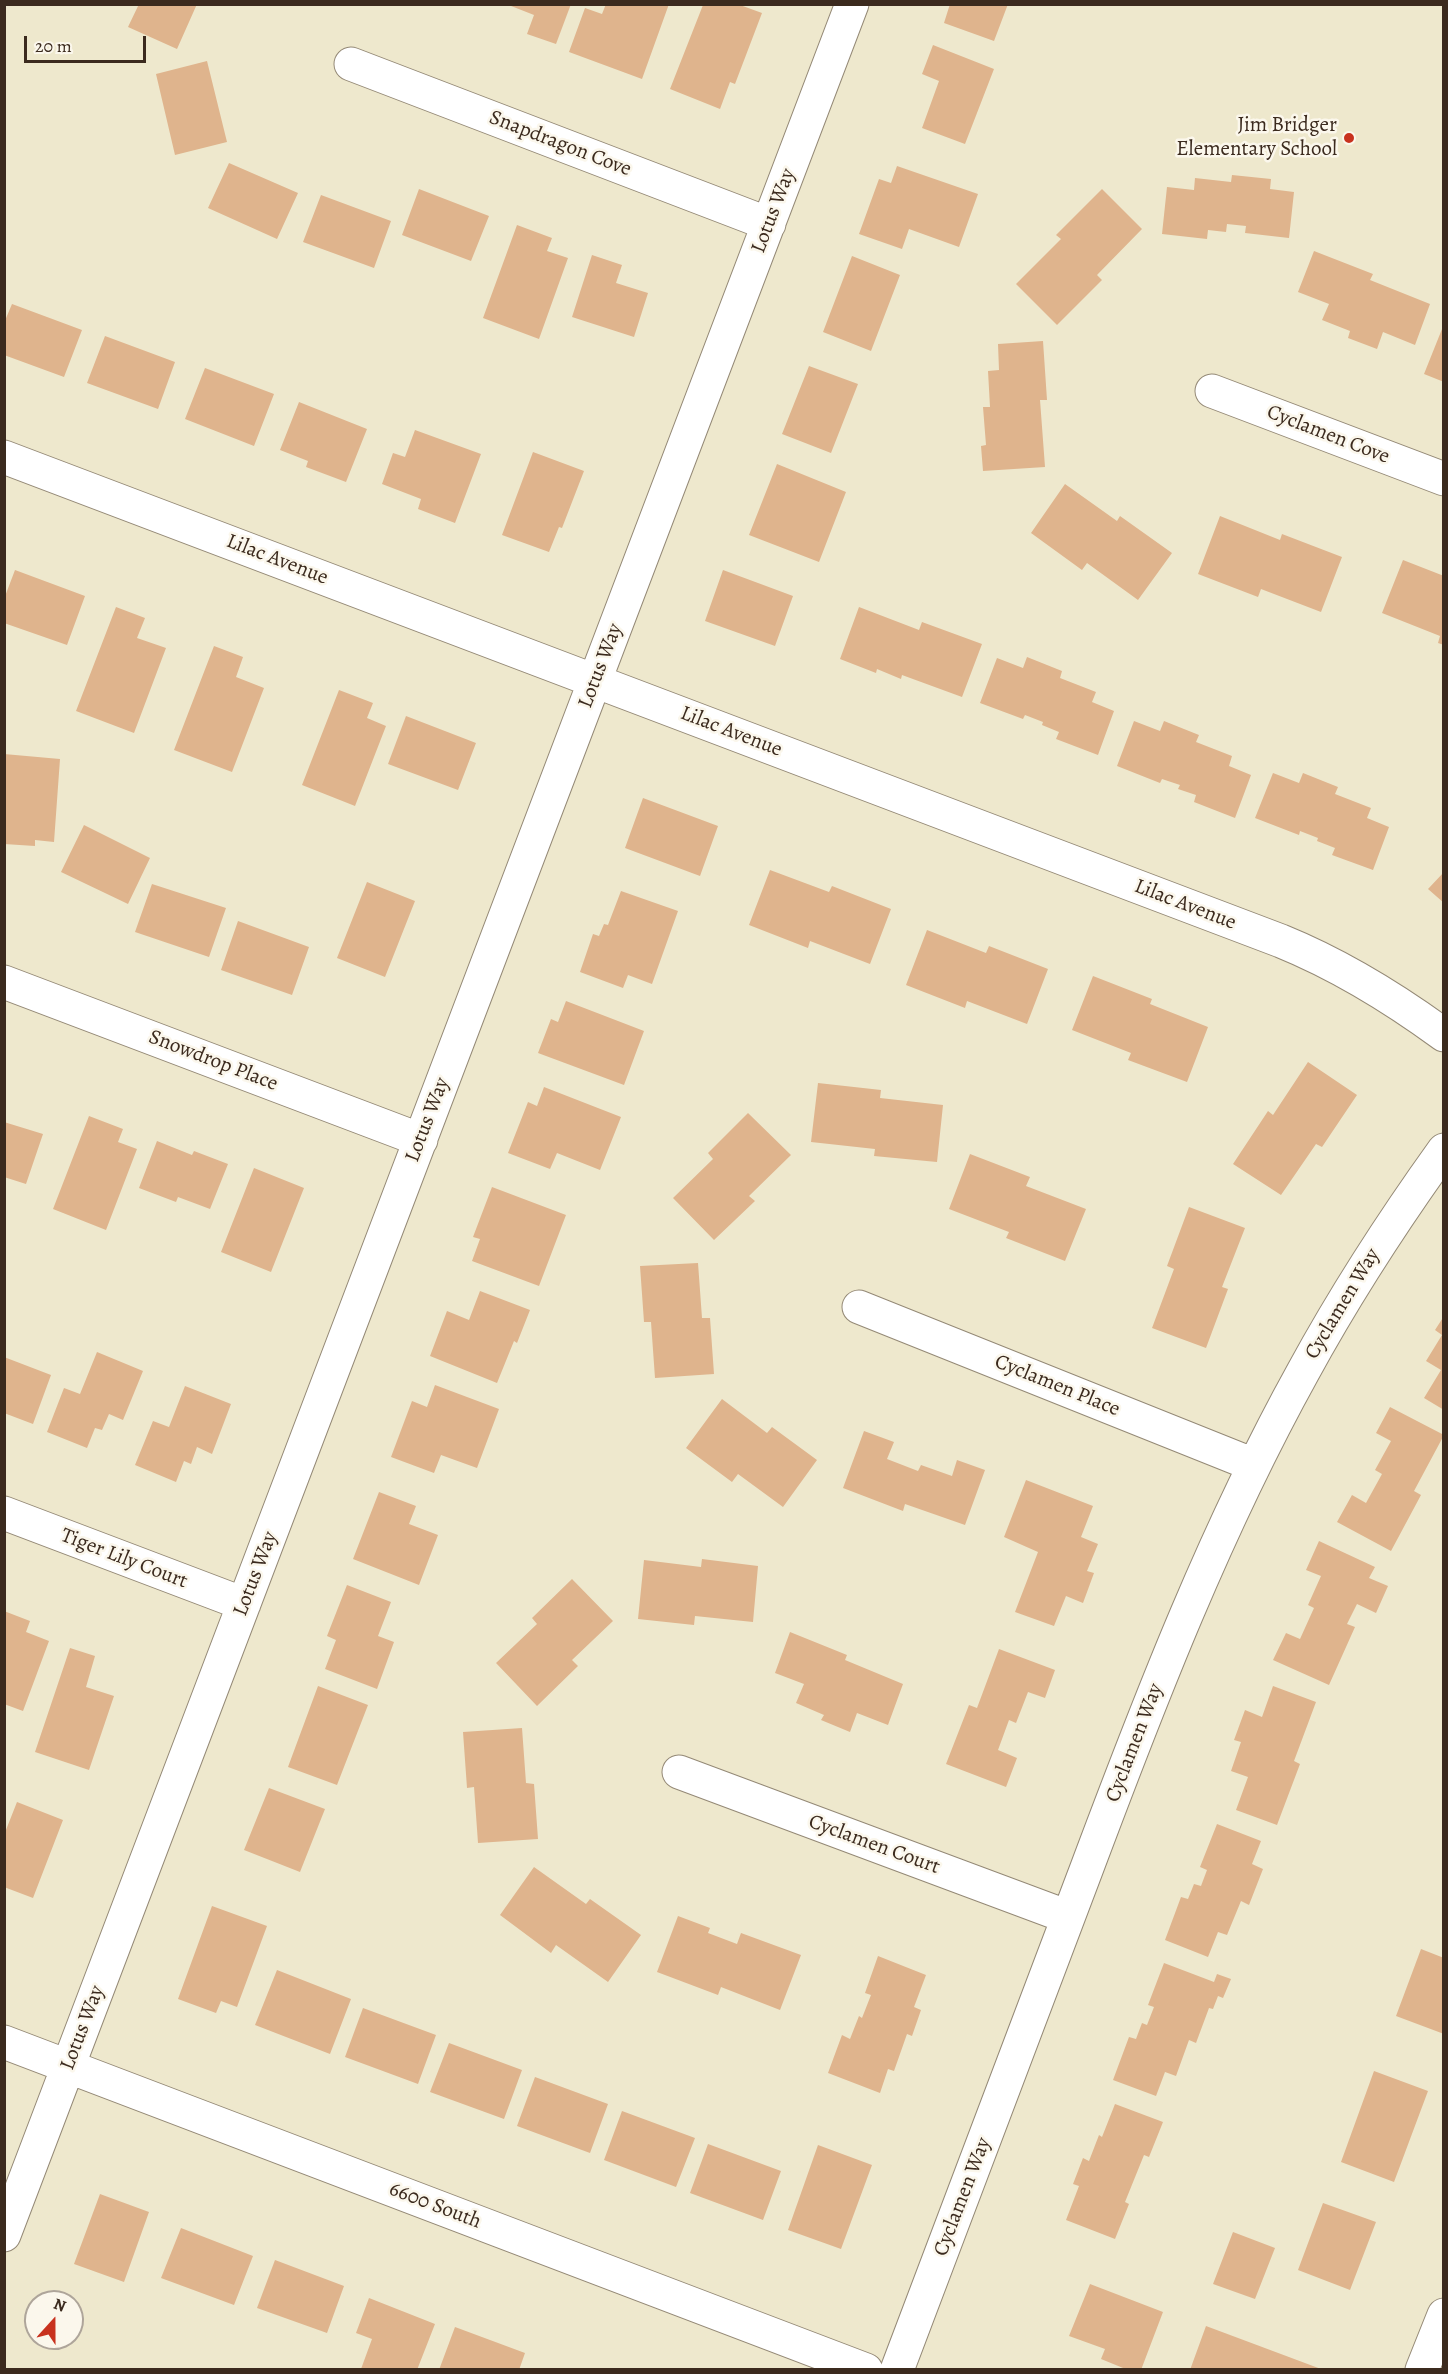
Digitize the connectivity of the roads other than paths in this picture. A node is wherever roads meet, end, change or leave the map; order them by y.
1 (852, 4) edge
2 (351, 64) dead end
3 (769, 224) junction
4 (1212, 391) dead end
5 (4, 457) edge
6 (1443, 479) edge
7 (595, 681) junction
8 (4, 982) edge
9 (1443, 1035) edge
10 (421, 1140) junction
11 (1443, 1150) edge
12 (859, 1306) dead end
13 (1254, 1465) junction
14 (4, 1513) edge
15 (244, 1604) junction
16 (679, 1772) dead end
17 (1068, 1917) junction
18 (4, 2042) edge
19 (69, 2067) junction
20 (4, 2235) edge
21 (1443, 2314) edge
22 (866, 2370) edge
23 (897, 2370) edge
24 (1422, 2370) edge

1 - 3 street, Lotus Way
2 - 3 street, Snapdragon Cove
3 - 7 street, Lotus Way
4 - 6 street, Cyclamen Cove
5 - 7 street, Lilac Avenue
7 - 9 street, Lilac Avenue
7 - 10 street, Lotus Way
8 - 10 street, Snowdrop Place
10 - 15 street, Lotus Way
11 - 13 street, Cyclamen Way
12 - 13 street, Cyclamen Place
13 - 17 street, Cyclamen Way
14 - 15 street, Tiger Lily Court
15 - 19 street, Lotus Way
16 - 17 street, Cyclamen Court
17 - 23 street, Cyclamen Way
18 - 19 street, 6600 South
19 - 20 street, Lotus Way
19 - 22 street, 6600 South
21 - 24 street

